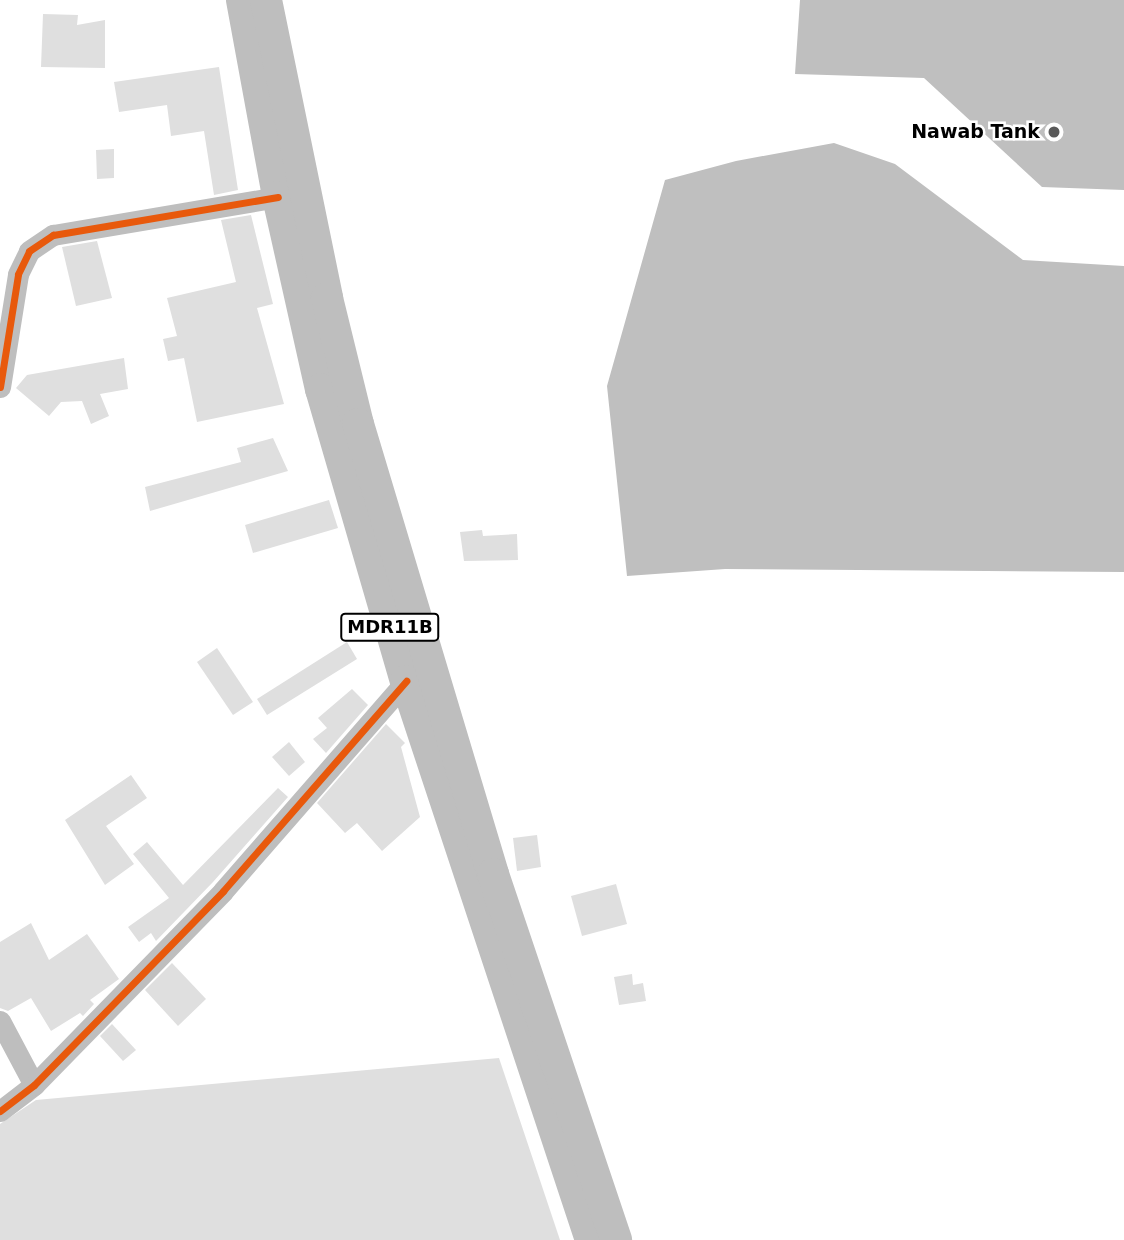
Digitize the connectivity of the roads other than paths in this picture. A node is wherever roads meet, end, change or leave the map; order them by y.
1 (242, 0) edge
2 (266, 0) edge
3 (278, 197) junction
4 (0, 387) edge
5 (411, 667) junction
6 (0, 1021) edge
7 (34, 1085) junction
8 (0, 1111) edge
9 (591, 1240) edge
10 (616, 1240) edge

1 - 3 main road, MDR11B
2 - 5 main road, MDR11B
3 - 4 street
3 - 5 main road, MDR11B
5 - 7 street
5 - 9 main road, MDR11B
5 - 10 main road, MDR11B
6 - 7 street
7 - 8 street

